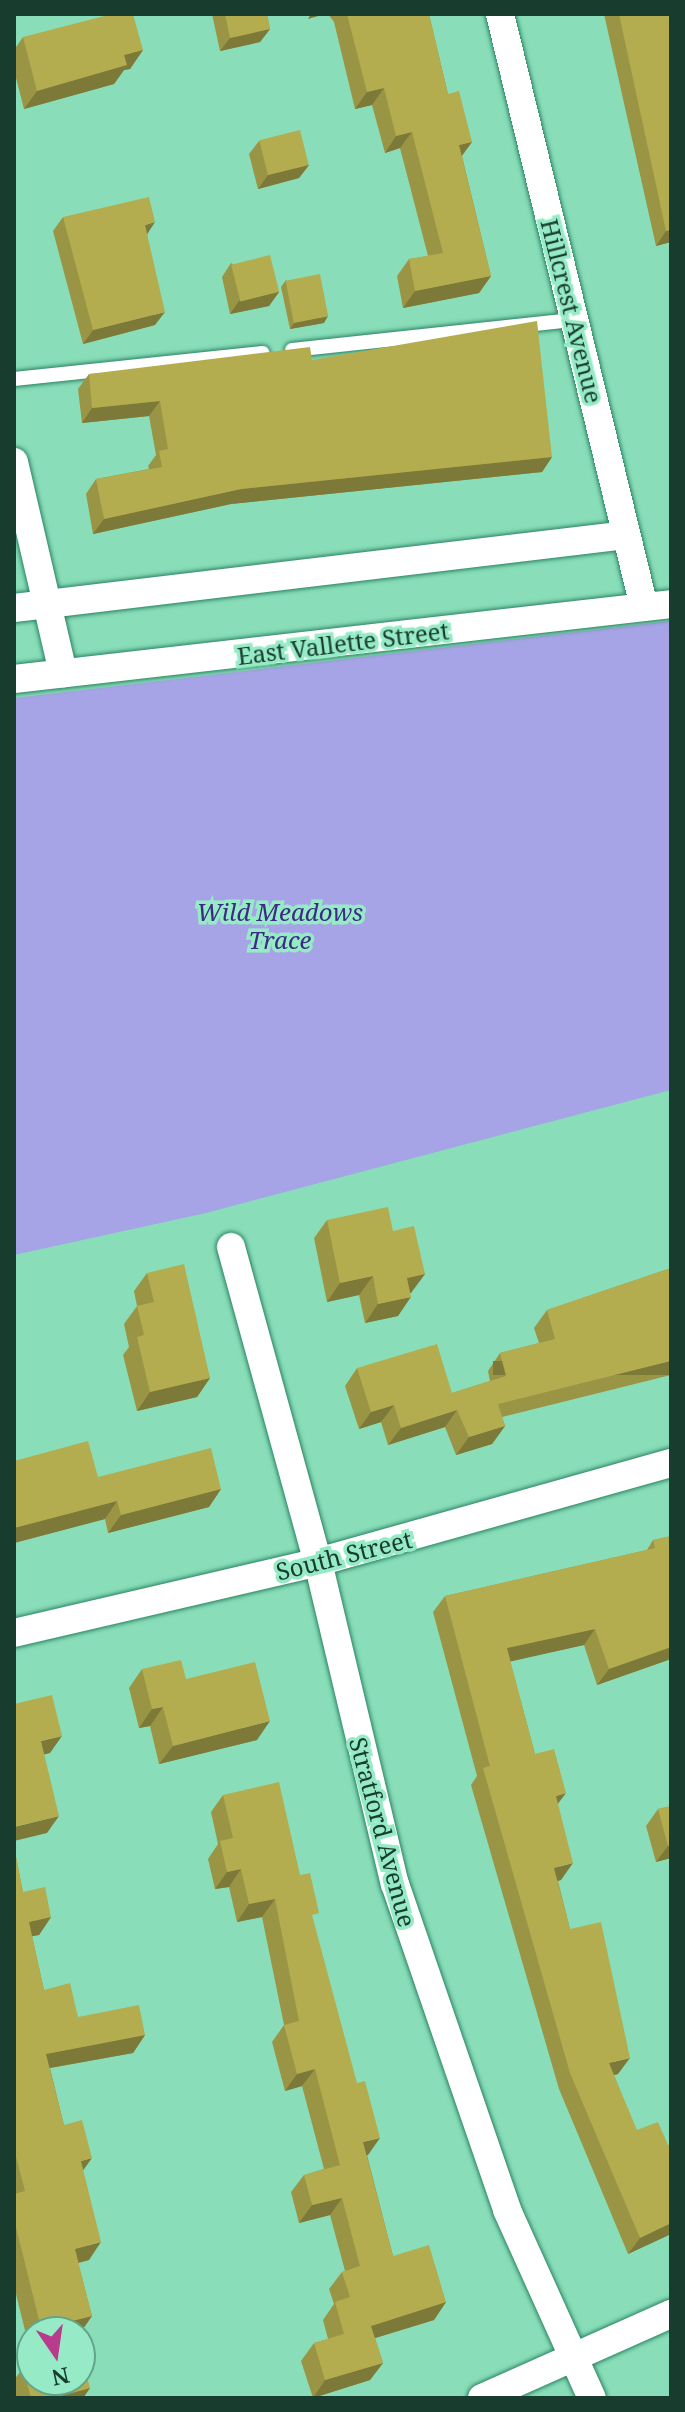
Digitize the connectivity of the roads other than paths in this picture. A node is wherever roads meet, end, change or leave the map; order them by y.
1 (500, 14) edge
2 (574, 320) junction
3 (14, 379) edge
4 (14, 462) edge
5 (626, 535) junction
6 (47, 604) junction
7 (657, 605) edge
8 (14, 608) edge
9 (63, 673) junction
10 (14, 679) edge
11 (231, 1247) dead end
12 (671, 1463) edge
13 (318, 1562) junction
14 (14, 1633) edge
15 (671, 2314) edge
16 (567, 2358) junction
17 (482, 2398) edge
18 (592, 2398) edge

1 - 2 street, Hillcrest Avenue
2 - 3 lane
2 - 5 street, Hillcrest Avenue
4 - 6 street
5 - 6 street
5 - 7 street, Hillcrest Avenue
6 - 8 street
6 - 9 street
7 - 9 street, East Vallette Street
9 - 10 street, East Vallette Street
11 - 13 street, Stratford Avenue
12 - 13 street, South Street
13 - 14 street, South Street
13 - 16 street, Stratford Avenue
15 - 16 street
16 - 17 street
16 - 18 street, Stratford Avenue

